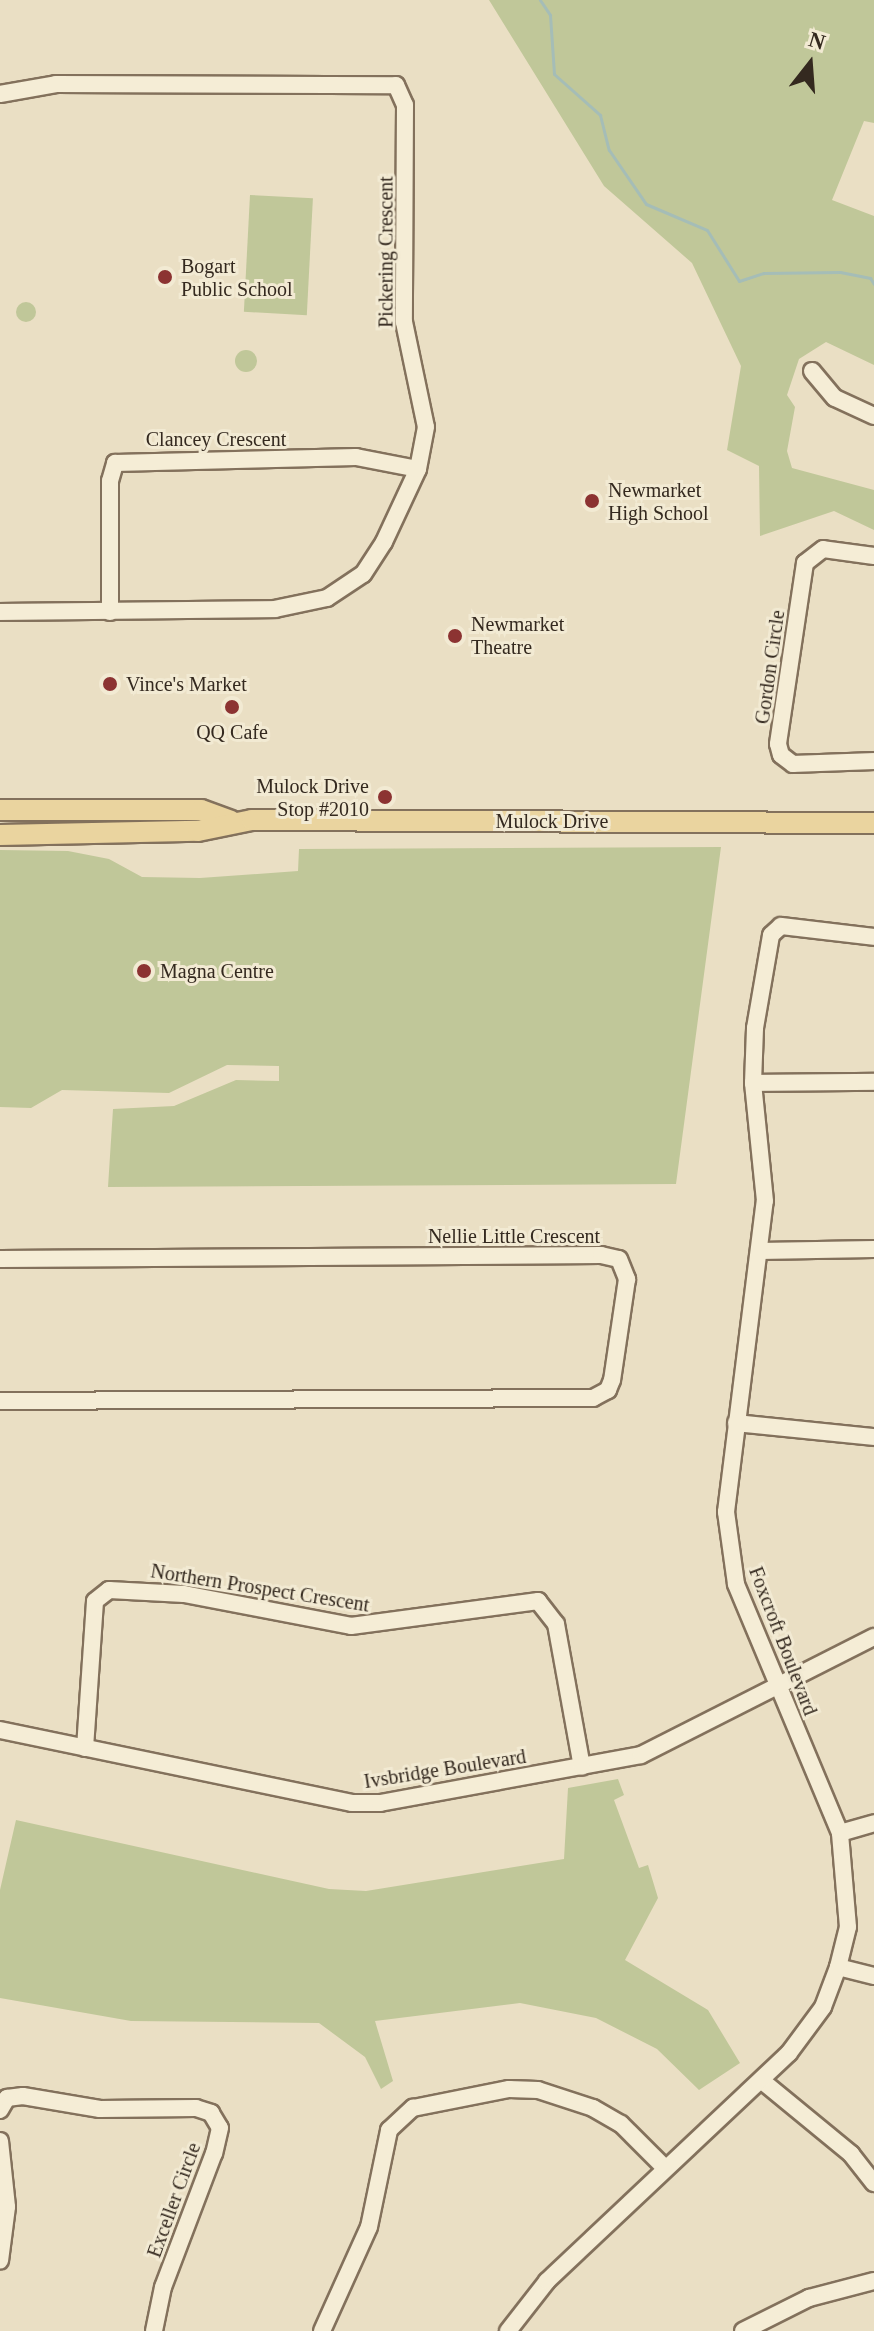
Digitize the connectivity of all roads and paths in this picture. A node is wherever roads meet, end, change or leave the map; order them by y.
1 (0, 94) edge
2 (812, 371) dead end
3 (874, 416) edge
4 (418, 469) junction
5 (874, 556) edge
6 (0, 612) edge
7 (110, 612) junction
8 (874, 761) edge
9 (0, 810) edge
10 (231, 821) junction
11 (874, 823) edge
12 (0, 835) edge
13 (874, 937) edge
14 (874, 1082) edge
15 (753, 1083) junction
16 (874, 1249) edge
17 (759, 1251) junction
18 (0, 1259) edge
19 (0, 1401) edge
20 (736, 1423) junction
21 (874, 1437) edge
22 (874, 1637) edge
23 (777, 1682) junction
24 (0, 1730) edge
25 (85, 1748) junction
26 (582, 1767) junction
27 (874, 1823) edge
28 (840, 1833) junction
29 (838, 1967) junction
30 (874, 1976) edge
31 (761, 2080) junction
32 (0, 2110) edge
33 (0, 2141) edge
34 (665, 2168) junction
35 (874, 2183) edge
36 (0, 2261) edge
37 (874, 2281) edge
38 (154, 2331) edge
39 (322, 2331) edge
40 (508, 2331) edge
41 (743, 2331) edge

1 - 4 street, Pickering Crescent
2 - 3 street
4 - 7 street, Pickering Crescent
4 - 7 street, Clancey Crescent
5 - 8 street, Gordon Circle
6 - 7 street, Pickering Crescent
9 - 10 main road, Mulock Drive
10 - 11 main road, Mulock Drive
10 - 12 main road, Mulock Drive
13 - 15 street, Foxcroft Boulevard
14 - 15 street
15 - 17 street, Foxcroft Boulevard
16 - 17 street
17 - 20 street, Foxcroft Boulevard
18 - 19 street, Nellie Little Crescent
20 - 21 street
20 - 23 street, Foxcroft Boulevard
22 - 23 street, Ivsbridge Boulevard
23 - 26 street, Ivsbridge Boulevard
23 - 28 street, Foxcroft Boulevard
24 - 25 street, Ivsbridge Boulevard
25 - 26 street, Ivsbridge Boulevard
25 - 26 street, Northern Prospect Crescent
27 - 28 street
28 - 29 street, Foxcroft Boulevard
29 - 30 street
29 - 31 street, Foxcroft Boulevard
31 - 34 street, Foxcroft Boulevard
31 - 35 street
32 - 38 street, Exceller Circle
33 - 36 street
34 - 39 street
34 - 40 street, Foxcroft Boulevard
37 - 41 street

